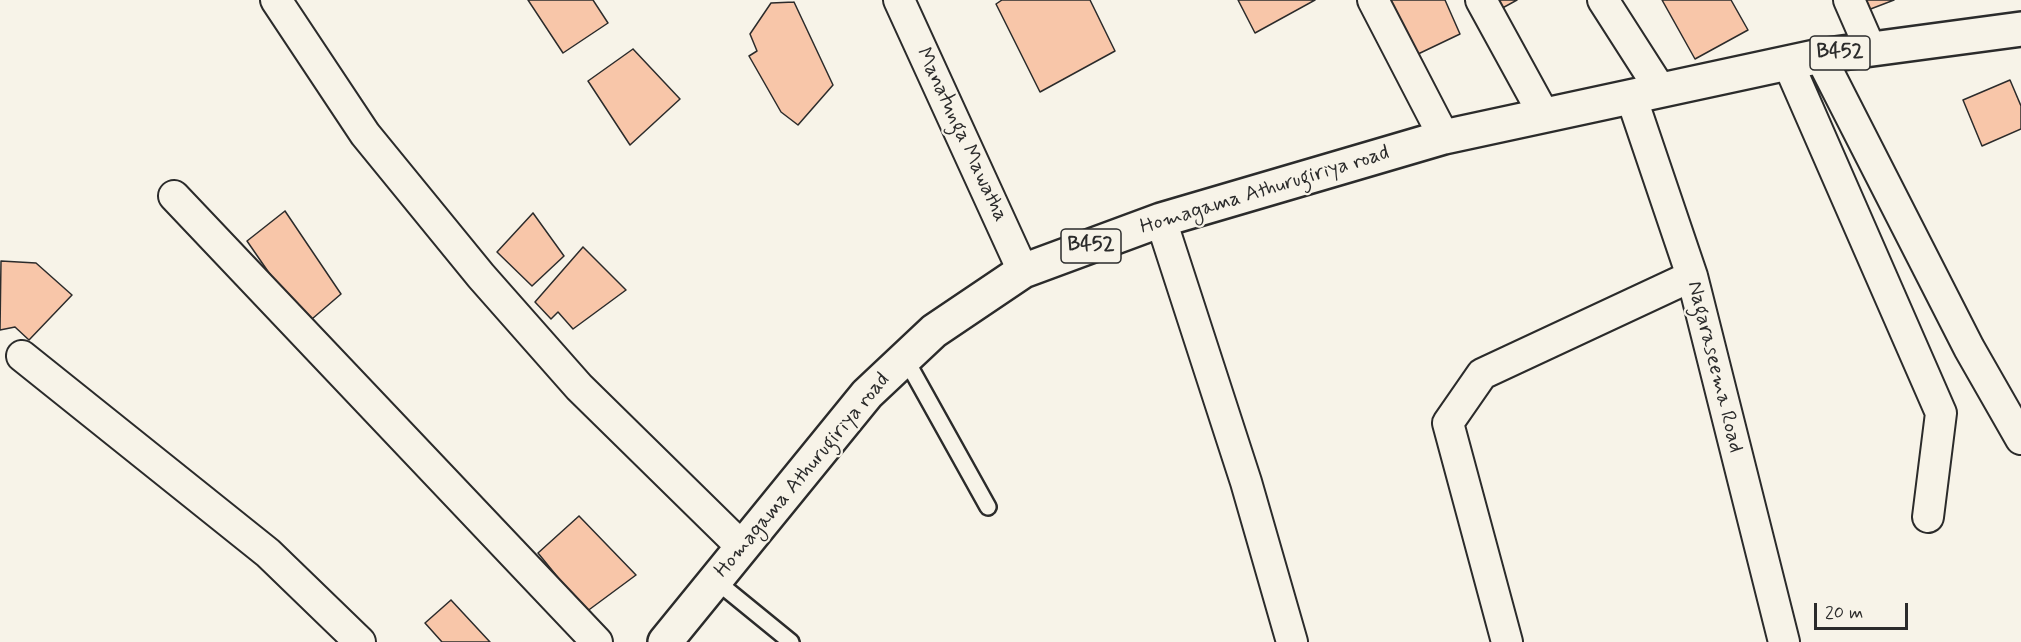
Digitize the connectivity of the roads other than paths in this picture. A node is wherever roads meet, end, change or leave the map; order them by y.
1 (276, 0) edge
2 (899, 0) edge
3 (1373, 0) edge
4 (1481, 0) edge
5 (1603, 0) edge
6 (1849, 0) edge
7 (2021, 29) edge
8 (1870, 48) junction
9 (1820, 56) junction
10 (1788, 63) junction
11 (1646, 92) junction
12 (1544, 115) junction
13 (1444, 137) junction
14 (174, 196) dead end
15 (1161, 220) junction
16 (1023, 271) junction
17 (1692, 276) junction
18 (22, 356) dead end
19 (905, 358) junction
20 (2021, 439) edge
21 (988, 507) dead end
22 (1928, 517) dead end
23 (742, 547) junction
24 (716, 580) junction
25 (360, 642) edge
26 (597, 642) edge
27 (665, 642) edge
28 (791, 642) edge
29 (1292, 642) edge
30 (1507, 642) edge
31 (1784, 642) edge

1 - 23 street
2 - 16 street, Manatunga Mawatha
3 - 13 street
4 - 12 street
5 - 11 street, Nagaraseema Road
6 - 8 street
7 - 8 main road, Homagama Athurugiriya road / B452
8 - 9 main road, Homagama Athurugiriya road / B452
9 - 10 main road, Homagama Athurugiriya road / B452
9 - 20 street
10 - 11 main road, Homagama Athurugiriya road / B452
10 - 22 street
11 - 12 main road, Homagama Athurugiriya road / B452
11 - 17 street, Nagaraseema Road
12 - 13 main road, Homagama Athurugiriya road / B452
13 - 15 main road, Homagama Athurugiriya road / B452
14 - 26 street
15 - 16 main road, Homagama Athurugiriya road / B452
15 - 29 street
16 - 19 main road, Homagama Athurugiriya road / B452
17 - 30 street
17 - 31 street, Nagaraseema Road
18 - 25 street
19 - 21 lane
19 - 23 main road, Homagama Athurugiriya road / B452
23 - 24 main road, Homagama Athurugiriya road / B452
24 - 27 main road, Homagama Athurugiriya road / B452
24 - 28 lane

